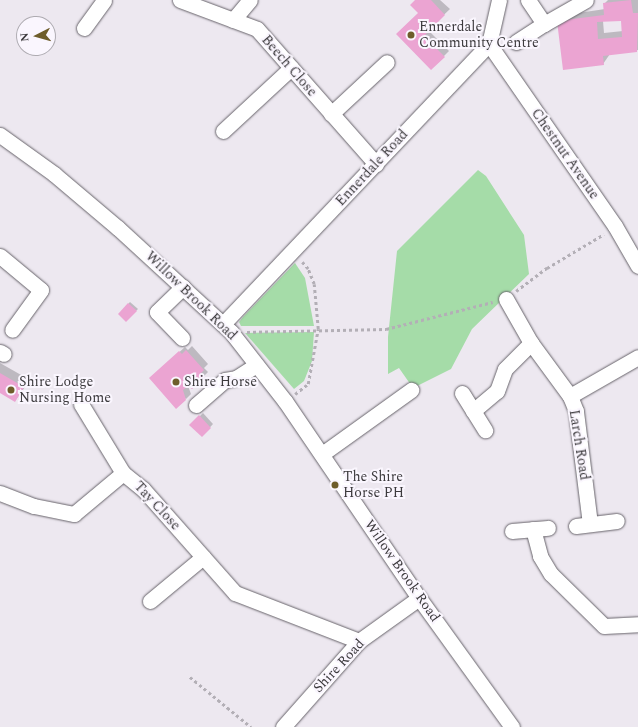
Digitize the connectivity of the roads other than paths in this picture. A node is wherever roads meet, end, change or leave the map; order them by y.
1 (104, 0) edge
2 (180, 0) edge
3 (250, 0) edge
4 (499, 0) edge
5 (528, 0) edge
6 (586, 0) edge
7 (233, 20) junction
8 (544, 24) junction
9 (84, 28) dead end
10 (516, 42) dead end
11 (489, 44) junction
12 (387, 62) dead end
13 (291, 68) junction
14 (331, 114) junction
15 (223, 131) dead end
16 (0, 135) edge
17 (376, 164) junction
18 (0, 256) edge
19 (638, 266) edge
20 (183, 287) junction
21 (506, 299) road end
22 (227, 328) junction
23 (12, 330) dead end
24 (182, 338) dead end
25 (531, 343) junction
26 (638, 356) edge
27 (256, 365) junction
28 (411, 390) dead end
29 (462, 393) dead end
30 (570, 396) junction
31 (81, 404) dead end
32 (196, 404) dead end
33 (473, 411) junction
34 (485, 430) dead end
35 (322, 454) junction
36 (123, 473) junction
37 (0, 493) edge
38 (617, 520) dead end
39 (512, 530) dead end
40 (203, 557) junction
41 (419, 598) junction
42 (150, 601) dead end
43 (638, 624) edge
44 (359, 641) junction
45 (283, 727) edge
46 (512, 727) edge

1 - 9 street
2 - 7 street, Beech Close
3 - 7 street
4 - 11 street
5 - 8 street
6 - 8 street
7 - 13 street, Beech Close
8 - 10 street
11 - 17 street, Ennerdale Road
11 - 19 street, Chestnut Avenue
12 - 14 street
13 - 14 street, Beech Close
13 - 15 street
14 - 17 street, Beech Close
16 - 20 street, Willow Brook Road
17 - 22 street, Ennerdale Road
18 - 23 street
20 - 22 street, Willow Brook Road
20 - 24 street
21 - 25 street
22 - 27 street, Willow Brook Road
25 - 30 street
25 - 33 street
26 - 30 street, Larch Road
27 - 32 street
27 - 35 street, Willow Brook Road
28 - 35 street
29 - 33 street
30 - 38 street, Larch Road
31 - 36 street
33 - 34 street
35 - 41 street, Willow Brook Road
36 - 37 street, Tay Close
36 - 40 street, Tay Close
39 - 43 street
40 - 42 street
40 - 44 street, Tay Close
41 - 44 street, Shire Road
41 - 46 street, Willow Brook Road
44 - 45 street, Shire Road

